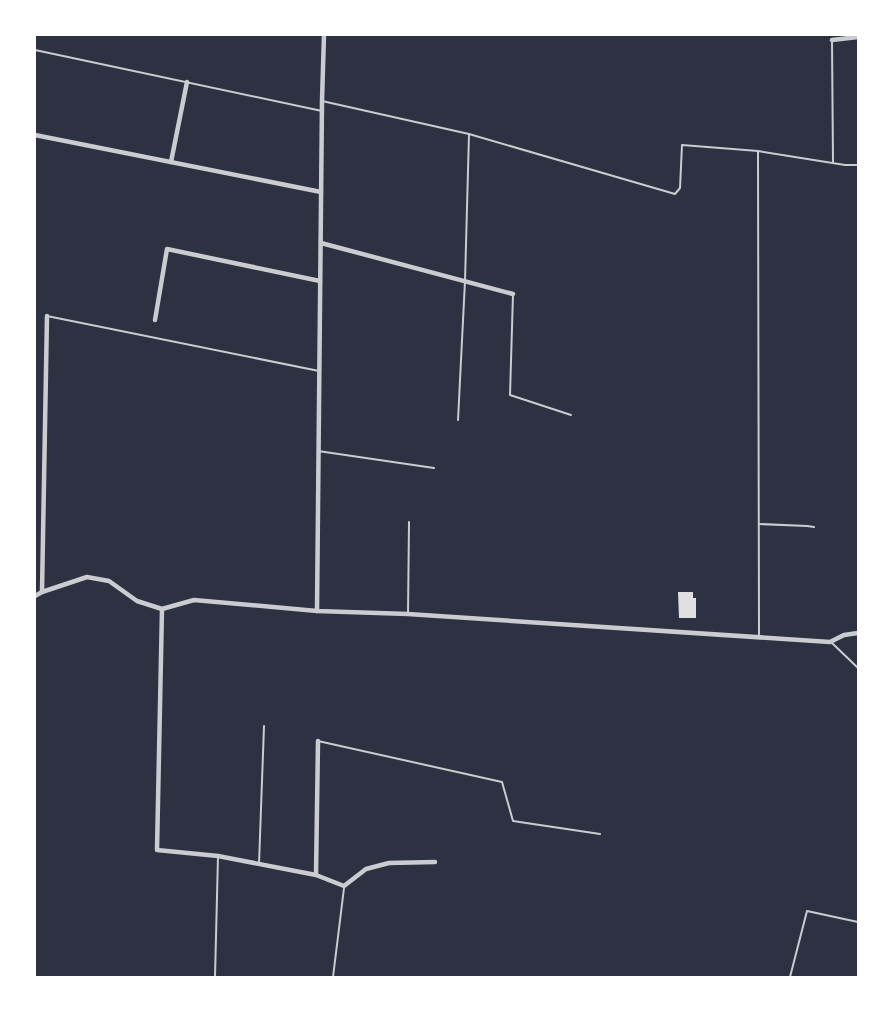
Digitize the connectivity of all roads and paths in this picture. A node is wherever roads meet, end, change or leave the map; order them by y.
1 (324, 35) edge
2 (858, 37) edge
3 (832, 40) joint
4 (35, 50) edge
5 (187, 82) junction
6 (322, 101) junction
7 (322, 110) junction
8 (470, 134) junction
9 (35, 135) edge
10 (758, 151) junction
11 (171, 162) junction
12 (832, 163) junction
13 (858, 165) edge
14 (321, 192) junction
15 (321, 244) junction
16 (320, 281) junction
17 (465, 281) junction
18 (513, 294) joint
19 (47, 316) joint
20 (155, 320) dead end
21 (319, 371) junction
22 (571, 415) dead end
23 (458, 420) dead end
24 (318, 452) junction
25 (434, 468) dead end
26 (409, 522) dead end
27 (759, 524) junction
28 (814, 527) dead end
29 (42, 592) junction
30 (35, 596) edge
31 (162, 609) junction
32 (317, 612) junction
33 (408, 614) junction
34 (858, 634) edge
35 (760, 637) junction
36 (830, 642) junction
37 (858, 668) edge
38 (264, 726) dead end
39 (318, 741) joint
40 (600, 834) dead end
41 (218, 856) junction
42 (435, 862) dead end
43 (259, 864) junction
44 (316, 876) junction
45 (344, 886) junction
46 (858, 922) edge
47 (215, 977) edge
48 (333, 977) edge
49 (790, 977) edge

1 - 6 street
2 - 3 street
3 - 12 lane
4 - 5 lane
5 - 7 lane
5 - 11 street
6 - 7 street
6 - 8 lane
7 - 14 street
8 - 10 lane
8 - 17 lane
9 - 11 street
10 - 12 lane
10 - 27 lane
11 - 14 street
12 - 13 lane
14 - 15 street
15 - 16 street
15 - 17 street
16 - 20 street
16 - 21 street
17 - 18 street
17 - 23 lane
18 - 22 lane
19 - 21 lane
19 - 29 street
21 - 24 street
24 - 25 lane
24 - 32 street
26 - 33 lane
27 - 28 lane
27 - 35 lane
29 - 30 street
29 - 31 street
31 - 32 street
31 - 41 street
32 - 33 street
33 - 35 street
34 - 36 street
35 - 36 street
36 - 37 lane
38 - 43 lane
39 - 40 lane
39 - 44 street
41 - 43 street
41 - 47 lane
42 - 45 street
43 - 44 street
44 - 45 street
45 - 48 lane
46 - 49 lane

